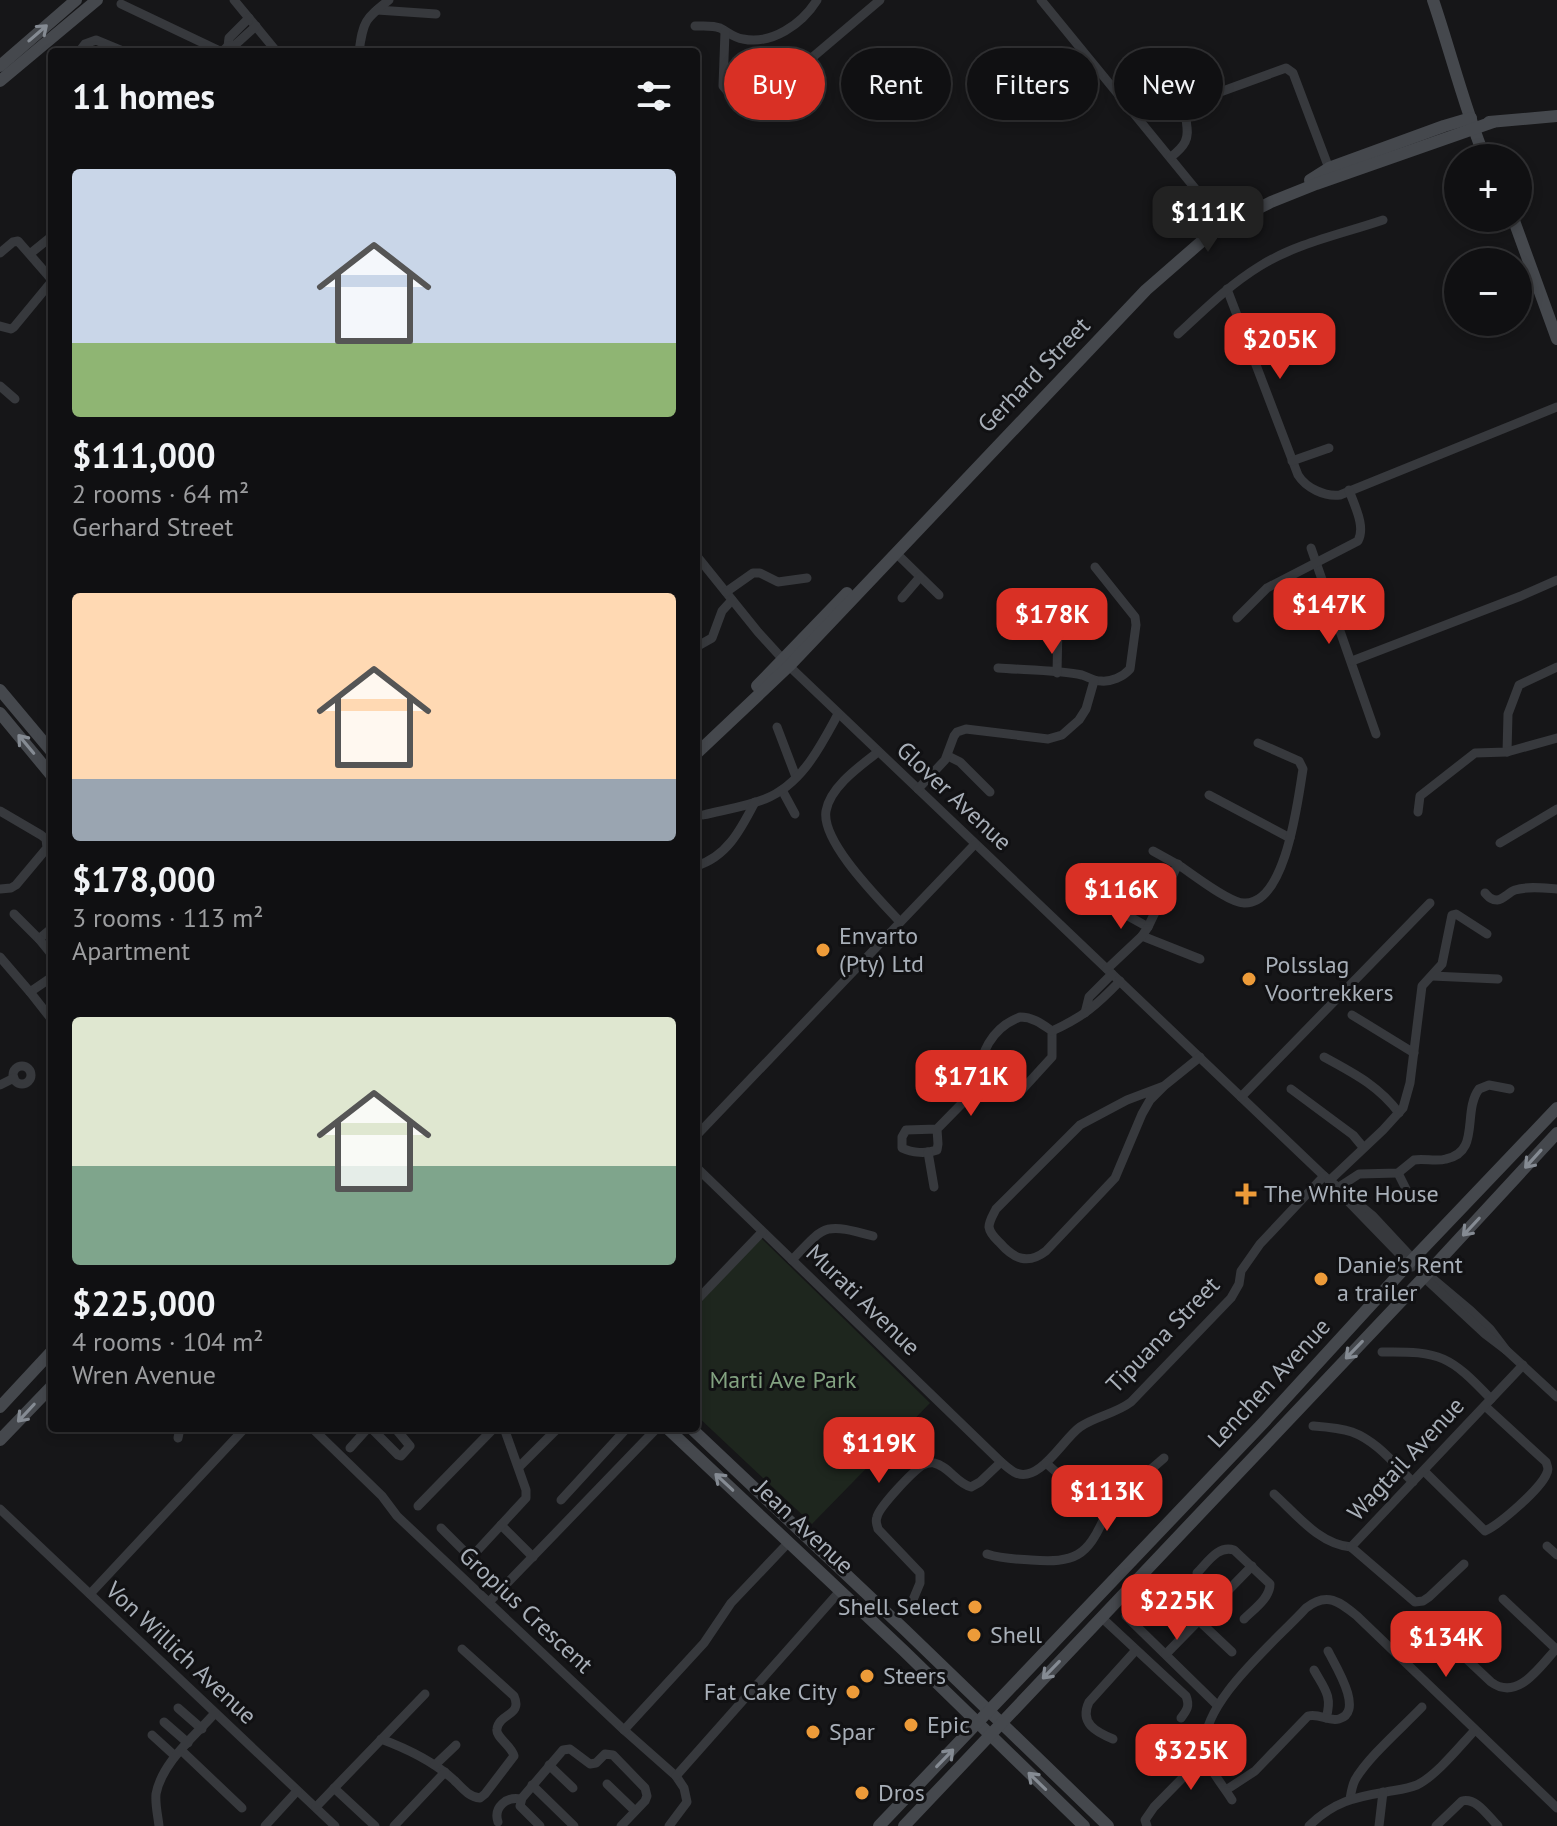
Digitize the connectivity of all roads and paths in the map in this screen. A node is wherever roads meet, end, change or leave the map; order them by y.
1 (76, 0) edge
2 (97, 0) edge
3 (234, 0) edge
4 (389, 0) edge
5 (817, 0) edge
6 (880, 0) edge
7 (1041, 0) edge
8 (1433, 0) edge
9 (121, 4) dead end
10 (377, 10) junction
11 (436, 14) dead end
12 (253, 22) junction
13 (695, 26) dead end
14 (725, 32) junction
15 (82, 48) edge
16 (115, 48) edge
17 (214, 48) edge
18 (226, 48) edge
19 (274, 48) edge
20 (360, 48) edge
21 (0, 66) edge
22 (0, 81) edge
23 (1557, 116) edge
24 (1479, 124) junction
25 (1483, 144) edge
26 (1487, 144) edge
27 (1171, 157) junction
28 (1331, 173) junction
29 (1383, 220) dead end
30 (1222, 222) junction
31 (1518, 232) edge
32 (48, 239) edge
33 (0, 253) edge
34 (31, 253) junction
35 (48, 275) edge
36 (48, 285) edge
37 (1227, 289) junction
38 (0, 326) edge
39 (1178, 334) dead end
40 (1557, 339) edge
41 (0, 386) edge
42 (15, 399) dead end
43 (1557, 407) edge
44 (1329, 448) dead end
45 (1292, 461) junction
46 (1349, 490) junction
47 (1311, 548) dead end
48 (896, 553) junction
49 (700, 560) edge
50 (1316, 563) junction
51 (1095, 567) dead end
52 (920, 577) junction
53 (807, 578) dead end
54 (1557, 580) edge
55 (939, 595) dead end
56 (729, 596) junction
57 (902, 598) dead end
58 (1237, 618) dead end
59 (1058, 626) dead end
60 (700, 645) edge
61 (1352, 661) junction
62 (786, 663) junction
63 (1557, 667) edge
64 (998, 668) dead end
65 (1057, 673) junction
66 (1094, 681) junction
67 (0, 690) edge
68 (0, 713) edge
69 (838, 714) junction
70 (777, 727) dead end
71 (1376, 734) dead end
72 (1557, 738) edge
73 (700, 743) edge
74 (1258, 743) dead end
75 (48, 747) edge
76 (700, 750) edge
77 (878, 752) junction
78 (1507, 752) junction
79 (948, 756) junction
80 (48, 771) edge
81 (796, 777) junction
82 (918, 789) junction
83 (782, 790) junction
84 (990, 792) dead end
85 (1209, 795) dead end
86 (755, 802) junction
87 (1557, 809) edge
88 (0, 811) edge
89 (1418, 812) dead end
90 (795, 814) dead end
91 (703, 815) dead end
92 (1290, 838) junction
93 (1500, 843) dead end
94 (975, 844) junction
95 (1153, 851) dead end
96 (700, 864) edge
97 (1178, 864) junction
98 (0, 889) edge
99 (1557, 889) edge
100 (1485, 893) dead end
101 (1430, 903) dead end
102 (1110, 906) dead end
103 (14, 914) dead end
104 (900, 922) junction
105 (48, 931) edge
106 (1145, 932) junction
107 (1487, 934) dead end
108 (39, 939) junction
109 (48, 950) edge
110 (0, 957) edge
111 (1200, 959) dead end
112 (1110, 971) junction
113 (1432, 976) junction
114 (1498, 979) dead end
115 (48, 980) edge
116 (1120, 981) junction
117 (30, 992) junction
118 (1085, 1013) junction
119 (48, 1015) edge
120 (1352, 1015) dead end
121 (1052, 1031) junction
122 (1414, 1053) junction
123 (1200, 1057) junction
124 (1324, 1057) dead end
125 (14, 1078) dead end
126 (982, 1083) junction
127 (0, 1085) edge
128 (1164, 1086) junction
129 (1291, 1089) dead end
130 (1510, 1089) dead end
131 (1241, 1097) junction
132 (1557, 1108) edge
133 (1399, 1113) junction
134 (1539, 1126) junction
135 (937, 1129) junction
136 (700, 1133) edge
137 (1555, 1138) edge
138 (1363, 1147) junction
139 (928, 1152) junction
140 (700, 1171) edge
141 (1398, 1173) junction
142 (1332, 1182) junction
143 (934, 1187) dead end
144 (1408, 1193) dead end
145 (762, 1232) junction
146 (873, 1236) dead end
147 (792, 1260) junction
148 (1411, 1262) junction
149 (1425, 1276) junction
150 (700, 1297) edge
151 (1382, 1352) dead end
152 (48, 1355) edge
153 (1523, 1365) junction
154 (48, 1390) edge
155 (1557, 1397) edge
156 (1488, 1402) junction
157 (0, 1407) edge
158 (1313, 1426) dead end
159 (241, 1432) edge
160 (316, 1432) edge
161 (365, 1432) edge
162 (373, 1432) edge
163 (398, 1432) edge
164 (490, 1432) edge
165 (506, 1432) edge
166 (554, 1432) edge
167 (623, 1432) edge
168 (653, 1432) edge
169 (671, 1432) edge
170 (695, 1432) edge
171 (0, 1440) edge
172 (350, 1448) dead end
173 (1164, 1458) dead end
174 (1001, 1462) junction
175 (1046, 1463) junction
176 (519, 1467) junction
177 (1424, 1471) junction
178 (1413, 1482) junction
179 (1274, 1494) dead end
180 (561, 1500) dead end
181 (418, 1506) dead end
182 (0, 1509) edge
183 (1105, 1516) junction
184 (501, 1525) junction
185 (441, 1528) dead end
186 (788, 1543) junction
187 (1547, 1546) dead end
188 (1351, 1547) junction
189 (987, 1554) dead end
190 (1557, 1555) edge
191 (533, 1557) junction
192 (1464, 1564) dead end
193 (1252, 1566) junction
194 (1197, 1573) dead end
195 (1160, 1584) dead end
196 (840, 1591) junction
197 (90, 1594) junction
198 (869, 1598) junction
199 (1503, 1599) dead end
200 (489, 1602) junction
201 (910, 1607) dead end
202 (1126, 1616) dead end
203 (1101, 1617) junction
204 (1244, 1619) dead end
205 (1199, 1620) junction
206 (880, 1628) junction
207 (462, 1649) dead end
208 (1556, 1649) edge
209 (1136, 1650) junction
210 (1457, 1650) dead end
211 (1328, 1651) dead end
212 (1232, 1652) dead end
213 (1166, 1654) junction
214 (1314, 1670) dead end
215 (425, 1694) dead end
216 (1217, 1705) junction
217 (1422, 1707) dead end
218 (178, 1708) dead end
219 (989, 1711) junction
220 (215, 1713) junction
221 (1181, 1718) dead end
222 (1326, 1718) junction
223 (164, 1722) dead end
224 (1001, 1722) junction
225 (978, 1723) junction
226 (202, 1729) junction
227 (624, 1730) junction
228 (1475, 1730) junction
229 (152, 1735) dead end
230 (989, 1735) junction
231 (381, 1739) junction
232 (1113, 1739) dead end
233 (456, 1745) dead end
234 (182, 1750) junction
235 (1205, 1755) junction
236 (435, 1765) junction
237 (549, 1765) junction
238 (445, 1772) junction
239 (676, 1776) junction
240 (607, 1784) dead end
241 (532, 1785) junction
242 (334, 1788) junction
243 (573, 1788) dead end
244 (1226, 1790) junction
245 (297, 1791) junction
246 (1071, 1791) junction
247 (1383, 1792) junction
248 (521, 1799) junction
249 (1350, 1799) junction
250 (1232, 1800) dead end
251 (316, 1807) junction
252 (242, 1808) dead end
253 (1557, 1808) edge
254 (635, 1811) junction
255 (161, 1825) edge
256 (498, 1825) edge
257 (265, 1826) edge
258 (335, 1826) edge
259 (375, 1826) edge
260 (394, 1826) edge
261 (540, 1826) edge
262 (574, 1826) edge
263 (621, 1826) edge
264 (669, 1826) edge
265 (879, 1826) edge
266 (904, 1826) edge
267 (1084, 1826) edge
268 (1098, 1826) edge
269 (1108, 1826) edge
270 (1147, 1826) edge
271 (1309, 1826) edge
272 (1379, 1826) edge
273 (1436, 1826) edge
274 (1498, 1826) edge

21 -> 1 main road
2 - 22 main road
3 - 12 street
4 - 10 street
5 - 14 street
6 - 14 street
7 - 27 street
8 - 24 main road
9 - 17 street
10 - 11 street
10 - 20 street
12 - 18 street
12 - 19 street
13 - 14 street
15 - 16 street
23 - 24 main road, Gerhard Street
24 - 25 main road
24 - 26 main road
24 - 28 main road, Gerhard Street
27 - 28 street
27 - 30 street
28 - 30 main road, Gerhard Street
29 - 37 street
30 - 48 main road, Gerhard Street
30 - 62 main road, Gerhard Street
31 - 40 main road
32 - 34 street
33 - 34 street
34 - 35 street
36 - 38 street
37 - 39 street
37 - 45 street
41 - 42 street
43 - 46 street
44 - 45 street
45 - 46 street
46 - 50 street
47 - 50 street
48 - 52 street
48 - 62 main road, Gerhard Street
49 - 56 street, Glover Avenue
50 - 58 street
50 - 61 street
51 - 66 street
52 - 55 street
52 - 57 street
53 - 56 street
54 - 61 street
56 - 60 street
56 - 62 street, Glover Avenue
59 - 65 street
61 - 71 street
62 - 69 street, Glover Avenue
62 - 73 main road, Gerhard Street
62 - 76 main road, Gerhard Street
63 - 78 street
64 - 65 street
65 - 66 street
66 - 79 street
67 - 75 main road
80 -> 68 main road
69 - 77 street, Glover Avenue
69 - 81 street
70 - 81 street
72 - 78 street
74 - 92 street
77 - 82 street, Glover Avenue
77 - 104 street
78 - 89 street
79 - 82 street
79 - 84 street
81 - 83 street
82 - 94 street, Glover Avenue
83 - 86 street
83 - 90 street
85 - 92 street
86 - 91 street
86 - 96 street
87 - 93 street
88 - 98 street
92 - 97 street
94 - 104 street
94 - 112 street, Glover Avenue
95 - 97 street
97 - 106 street
99 - 100 street
101 - 131 street
102 - 106 street
103 - 108 street
104 - 136 street
105 - 108 street
106 - 111 street
106 - 112 street
107 - 113 street
108 - 109 street
110 - 117 street
112 - 116 street, Glover Avenue
112 - 118 street
113 - 114 street
113 - 122 street
115 - 117 street
116 - 118 street
116 - 123 street, Glover Avenue
117 - 119 street
118 - 121 street
120 - 122 street
121 - 126 street
121 - 126 street
122 - 133 street
123 - 128 street
123 - 131 street, Glover Avenue
124 - 133 street
125 - 127 street
126 - 135 street
128 - 128 street
129 - 138 street
130 - 141 street
131 - 142 street, Glover Avenue
132 - 134 main road, Lenchen Avenue
133 - 138 street, Tipuana Street
134 - 137 street
134 - 148 main road, Lenchen Avenue
135 - 139 street
135 - 139 street
137 -> 149 main road, Lenchen Avenue
138 - 142 street, Tipuana Street
139 - 143 street
140 - 145 street, Murati Avenue
141 - 142 street
141 - 144 street
142 - 148 street, Glover Avenue
142 - 175 street, Tipuana Street
145 - 147 street, Murati Avenue
145 - 150 street
146 - 147 street
147 - 174 street, Murati Avenue
148 - 149 street, Glover Avenue
148 - 219 main road, Lenchen Avenue
149 - 153 street, Glover Avenue
149 -> 203 main road, Lenchen Avenue
151 - 156 street
152 - 157 main road
153 - 155 street, Glover Avenue
153 - 156 street, Wagtail Avenue
154 -> 171 main road
156 - 177 street, Wagtail Avenue
156 - 177 street
158 - 178 street
159 - 197 street
160 - 200 street, Gropius Crescent
161 - 172 street
162 - 163 street
164 - 181 street
165 - 176 street
166 - 176 street
167 - 180 street
168 - 191 street
186 -> 169 main road, Jean Avenue
170 - 198 main road, Jean Avenue
173 - 183 street
174 - 175 street
174 - 201 street
175 - 183 street
176 - 184 street
177 - 178 street, Wagtail Avenue
178 - 188 street, Wagtail Avenue
179 - 188 street, Wagtail Avenue
182 - 197 street, Von Willich Avenue
183 - 189 street
184 - 185 street
184 - 191 street
186 - 196 main road, Jean Avenue
186 - 227 street
187 - 190 street
188 - 192 street
191 - 200 street
193 - 194 street
193 - 204 street
193 - 205 street
195 - 205 street
196 - 206 main road, Jean Avenue
196 - 239 street
197 - 220 street, Von Willich Avenue
198 - 206 main road
198 - 219 main road, Jean Avenue
199 - 208 street
200 - 227 street, Gropius Crescent
202 - 213 street
203 - 209 street
203 -> 224 main road, Lenchen Avenue
205 - 212 street
205 - 213 street
206 - 225 main road, Jean Avenue
207 - 238 street
208 - 210 street
209 - 221 street
209 - 232 street
211 - 222 street
213 - 216 street
214 - 222 street
215 - 231 street
216 - 228 street
216 - 235 street
217 - 249 street
218 - 226 street
219 - 224 main road, Jean Avenue
219 - 225 main road, Lenchen Avenue
220 - 226 street
220 - 245 street, Von Willich Avenue
222 - 244 street
223 - 234 street
224 - 230 main road, Lenchen Avenue
224 - 246 main road, Jean Avenue
225 - 230 main road, Jean Avenue
265 -> 225 main road, Lenchen Avenue
226 - 234 street
227 - 239 street, Gropius Crescent
228 - 247 street
228 - 253 street
229 - 234 street
230 - 266 main road, Lenchen Avenue
267 -> 230 main road, Jean Avenue
231 - 236 street
231 - 242 street
233 - 236 street
234 - 252 street
234 - 255 street
235 - 244 street
235 - 270 street
236 - 238 street
237 - 241 street
237 - 243 street
237 - 254 street
238 - 260 street
239 - 264 street
240 - 254 street
241 - 248 street
241 - 262 street
242 - 251 street
242 - 259 street
244 - 250 street
245 - 251 street, Von Willich Avenue
245 - 257 street
246 - 268 main road
246 - 269 main road, Jean Avenue
247 - 249 street
247 - 272 street
248 - 256 street
248 - 261 street
249 - 271 street
251 - 258 street, Von Willich Avenue
254 - 263 street
273 - 274 street

